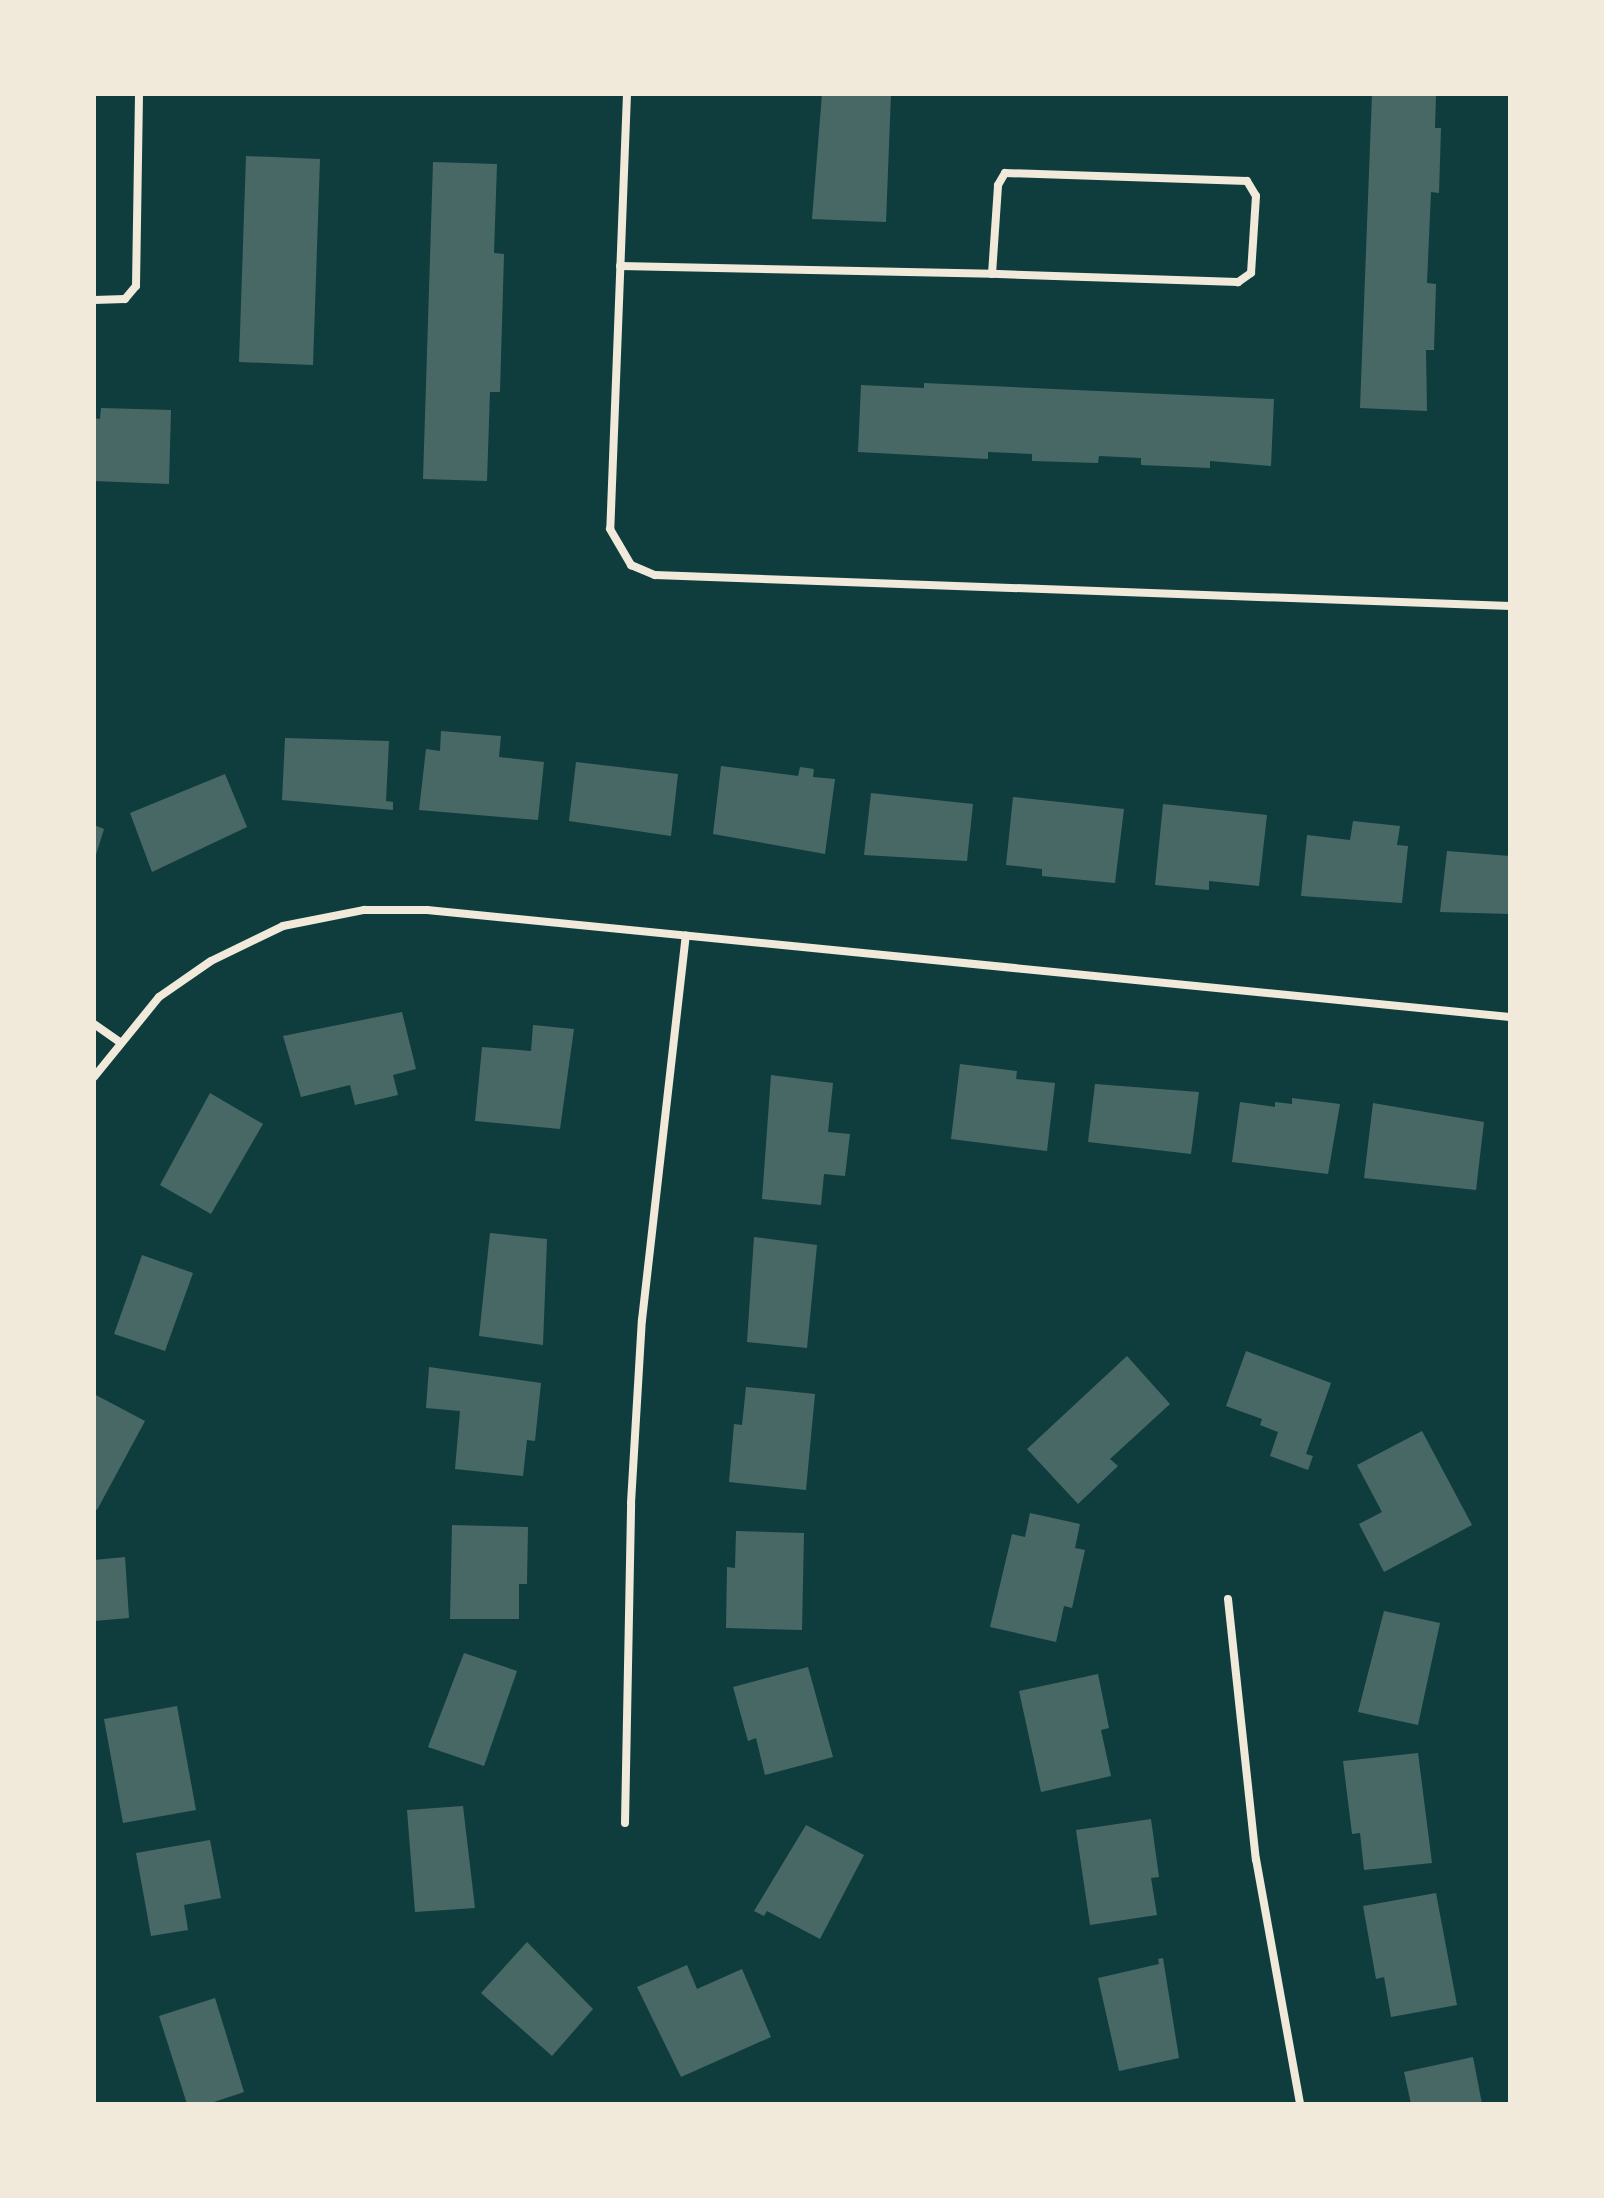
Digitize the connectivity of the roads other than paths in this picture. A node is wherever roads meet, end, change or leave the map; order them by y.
1 (139, 94) edge
2 (627, 94) edge
3 (620, 266) junction
4 (992, 274) junction
5 (94, 300) edge
6 (1510, 606) edge
7 (686, 936) junction
8 (1510, 1017) edge
9 (94, 1024) edge
10 (120, 1042) junction
11 (94, 1077) edge
12 (1228, 1599) dead end
13 (625, 1823) dead end
14 (1300, 2104) edge

1 - 5 street
2 - 3 street
3 - 4 street
3 - 6 street
4 - 4 street
7 - 8 street
7 - 10 street
7 - 13 street
9 - 10 street
10 - 11 street
12 - 14 street

